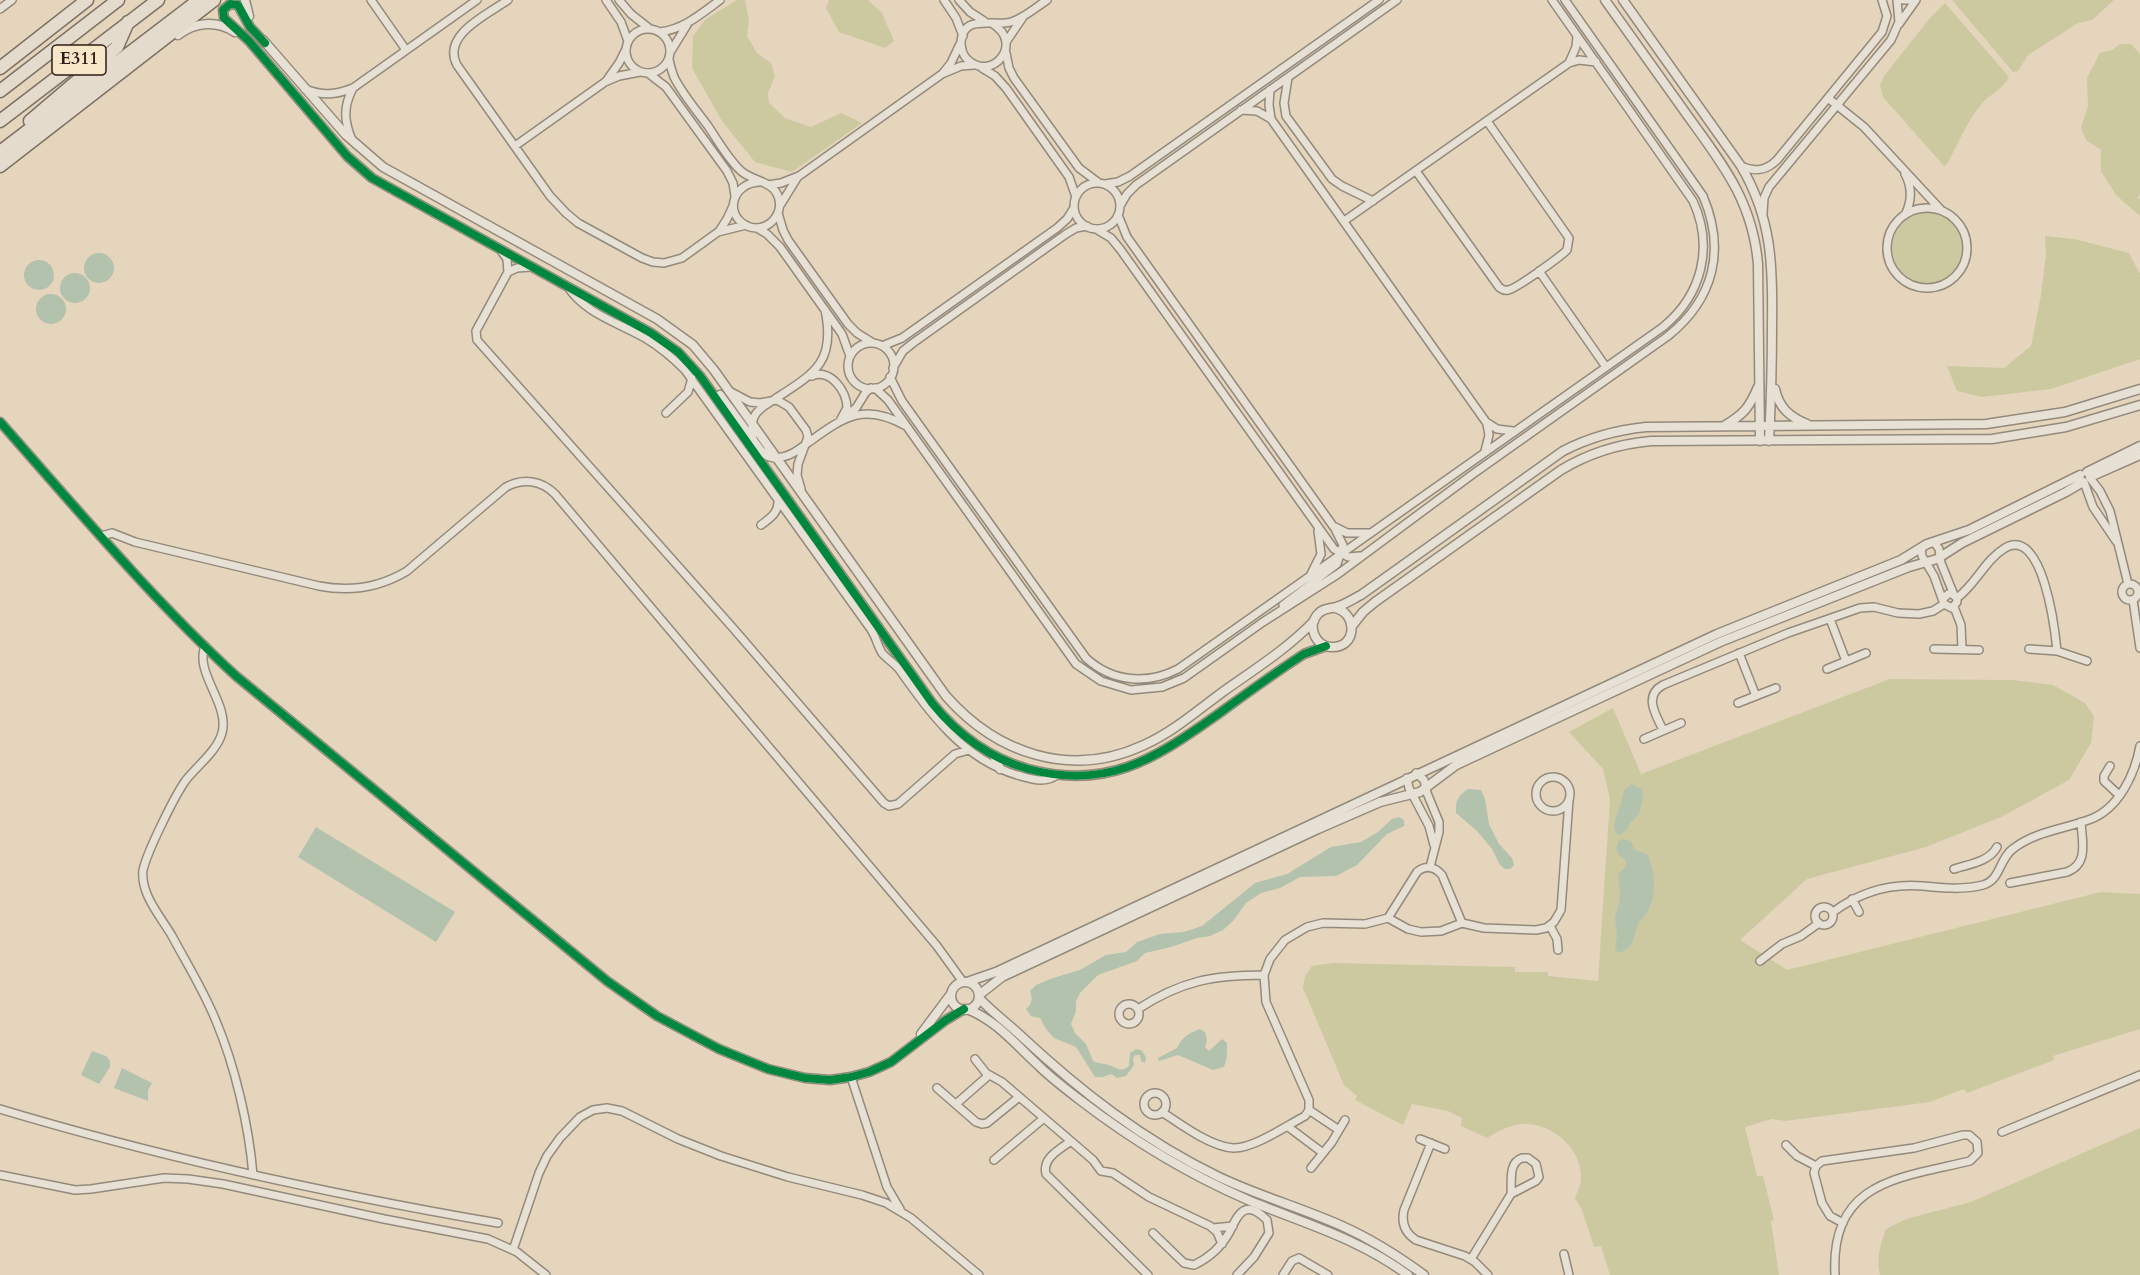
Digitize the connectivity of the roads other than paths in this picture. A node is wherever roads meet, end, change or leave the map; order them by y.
1 (12, 0) edge
2 (87, 0) edge
3 (118, 0) edge
4 (158, 0) edge
5 (199, 0) edge
6 (214, 0) edge
7 (246, 0) edge
8 (370, 0) edge
9 (477, 0) edge
10 (508, 0) edge
11 (606, 0) edge
12 (619, 0) edge
13 (720, 0) edge
14 (944, 0) edge
15 (959, 0) edge
16 (1047, 0) edge
17 (1379, 0) edge
18 (1397, 0) edge
19 (1552, 0) edge
20 (1605, 0) edge
21 (1623, 0) edge
22 (1882, 0) edge
23 (1897, 0) edge
24 (1903, 0) edge
25 (1914, 0) edge
26 (1566, 1) edge
27 (0, 9) edge
28 (1025, 15) junction
29 (691, 21) junction
30 (128, 22) junction
31 (990, 23) junction
32 (1898, 26) junction
33 (650, 28) junction
34 (660, 32) junction
35 (1577, 36) junction
36 (962, 39) junction
37 (1006, 42) junction
38 (265, 43) junction
39 (627, 45) junction
40 (255, 49) junction
41 (152, 50) junction
42 (406, 50) junction
43 (1005, 51) junction
44 (670, 56) junction
45 (1596, 62) junction
46 (1569, 63) junction
47 (977, 66) junction
48 (0, 68) edge
49 (644, 72) junction
50 (942, 75) junction
51 (1288, 78) junction
52 (605, 82) junction
53 (353, 88) junction
54 (305, 89) junction
55 (1270, 90) junction
56 (0, 91) edge
57 (1828, 98) junction
58 (1837, 105) junction
59 (1241, 110) junction
60 (1271, 119) junction
61 (0, 121) edge
62 (1487, 121) junction
63 (353, 142) junction
64 (514, 146) junction
65 (0, 150) edge
66 (0, 166) edge
67 (1741, 166) junction
68 (1901, 166) junction
69 (1416, 171) junction
70 (799, 176) junction
71 (759, 182) junction
72 (1102, 183) junction
73 (768, 185) junction
74 (1076, 197) junction
75 (734, 200) junction
76 (1373, 201) junction
77 (1120, 206) junction
78 (1074, 208) junction
79 (779, 209) junction
80 (1943, 211) junction
81 (1763, 213) junction
82 (1118, 215) junction
83 (1904, 216) junction
84 (1344, 221) junction
85 (746, 225) junction
86 (1087, 226) junction
87 (757, 228) junction
88 (1096, 229) junction
89 (718, 232) junction
90 (502, 252) junction
91 (531, 267) junction
92 (1539, 271) junction
93 (508, 272) junction
94 (825, 310) junction
95 (873, 343) junction
96 (882, 346) junction
97 (849, 356) junction
98 (1606, 367) junction
99 (893, 368) junction
100 (696, 377) junction
101 (890, 377) junction
102 (1772, 378) junction
103 (805, 379) junction
104 (1759, 384) junction
105 (873, 388) junction
106 (2140, 389) edge
107 (688, 392) junction
108 (702, 392) junction
109 (730, 392) junction
110 (773, 400) junction
111 (2140, 405) edge
112 (666, 413) dead end
113 (839, 421) junction
114 (0, 422) edge
115 (1486, 422) junction
116 (753, 424) junction
117 (1723, 426) junction
118 (1760, 426) junction
119 (1770, 426) junction
120 (1813, 426) junction
121 (907, 427) junction
122 (1516, 431) junction
123 (753, 440) junction
124 (1764, 441) junction
125 (806, 444) junction
126 (2140, 446) edge
127 (753, 453) junction
128 (1483, 454) junction
129 (2140, 454) edge
130 (776, 458) junction
131 (2085, 478) junction
132 (804, 497) junction
133 (778, 500) junction
134 (2108, 506) junction
135 (2096, 512) junction
136 (775, 514) junction
137 (789, 515) junction
138 (761, 525) dead end
139 (1333, 526) junction
140 (1318, 529) junction
141 (1372, 532) junction
142 (101, 536) junction
143 (2116, 541) junction
144 (1935, 542) junction
145 (1921, 548) junction
146 (1341, 554) junction
147 (1364, 555) junction
148 (1940, 557) junction
149 (1927, 562) junction
150 (1309, 578) junction
151 (1948, 581) junction
152 (843, 584) junction
153 (2128, 584) junction
154 (1938, 586) junction
155 (2139, 589) edge
156 (1956, 596) junction
157 (2133, 600) junction
158 (1944, 602) junction
159 (1954, 607) junction
160 (1335, 608) junction
161 (1830, 619) junction
162 (1314, 621) junction
163 (1263, 622) junction
164 (1352, 626) junction
165 (205, 646) junction
166 (1326, 646) junction
167 (2140, 648) edge
168 (1934, 649) dead end
169 (2029, 649) dead end
170 (1962, 650) junction
171 (1979, 650) dead end
172 (2057, 651) junction
173 (1739, 653) junction
174 (1866, 653) dead end
175 (1846, 661) junction
176 (2087, 661) dead end
177 (1827, 669) dead end
178 (1776, 688) dead end
179 (1756, 696) junction
180 (1738, 703) dead end
181 (1682, 723) dead end
182 (1663, 730) junction
183 (1644, 739) dead end
184 (956, 740) junction
185 (2140, 746) edge
186 (969, 750) junction
187 (955, 754) junction
188 (994, 756) junction
189 (2110, 766) dead end
190 (1000, 768) junction
191 (1416, 773) junction
192 (1057, 775) junction
193 (1407, 778) junction
194 (1425, 787) junction
195 (1413, 794) junction
196 (2119, 795) junction
197 (1569, 800) junction
198 (1553, 811) junction
199 (1436, 812) junction
200 (1425, 817) junction
201 (2081, 822) junction
202 (1566, 830) junction
203 (1434, 845) junction
204 (1997, 847) dead end
205 (1990, 856) junction
206 (2002, 862) junction
207 (1430, 867) junction
208 (1954, 869) dead end
209 (2010, 883) dead end
210 (1852, 900) junction
211 (1833, 912) junction
212 (1859, 912) dead end
213 (1388, 918) junction
214 (1462, 922) junction
215 (1819, 923) junction
216 (1550, 926) junction
217 (1558, 950) dead end
218 (1761, 961) dead end
219 (1264, 975) junction
220 (965, 982) junction
221 (990, 985) junction
222 (951, 994) junction
223 (979, 996) junction
224 (965, 1009) junction
225 (1138, 1009) dead end
226 (991, 1010) junction
227 (907, 1050) junction
228 (975, 1059) dead end
229 (989, 1075) junction
230 (2140, 1075) edge
231 (851, 1077) junction
232 (937, 1088) dead end
233 (1019, 1097) junction
234 (956, 1104) junction
235 (0, 1109) edge
236 (1309, 1110) junction
237 (1162, 1112) dead end
238 (1044, 1118) junction
239 (1346, 1119) dead end
240 (1287, 1126) junction
241 (1340, 1130) junction
242 (2002, 1132) dead end
243 (1420, 1139) dead end
244 (1071, 1141) junction
245 (1431, 1143) junction
246 (1786, 1145) dead end
247 (1445, 1149) dead end
248 (1323, 1154) junction
249 (994, 1160) dead end
250 (1816, 1166) junction
251 (1311, 1168) dead end
252 (0, 1175) edge
253 (253, 1175) junction
254 (887, 1187) junction
255 (1511, 1194) junction
256 (879, 1200) junction
257 (901, 1211) junction
258 (498, 1223) dead end
259 (1843, 1223) junction
260 (1233, 1226) junction
261 (1213, 1228) junction
262 (1153, 1233) dead end
263 (1222, 1244) junction
264 (513, 1250) junction
265 (1564, 1254) dead end
266 (1471, 1259) junction
267 (1324, 1274) edge
268 (546, 1275) edge
269 (979, 1275) edge
270 (1148, 1275) edge
271 (1237, 1275) edge
272 (1282, 1275) edge
273 (1408, 1275) edge
274 (1424, 1275) edge
275 (1488, 1275) edge
276 (1569, 1275) edge
277 (1835, 1275) edge

1 - 27 street
2 - 48 highway
3 - 56 highway, E311
4 - 30 highway, E311
5 - 65 highway
6 - 41 highway
7 - 38 street
8 - 42 street
9 - 42 street
10 - 64 street
11 - 39 street
12 - 33 street
13 - 29 street
14 - 36 street
15 - 31 street
16 - 28 street
17 - 72 street
18 - 51 street
19 - 35 street
20 - 104 street
21 - 67 street
22 - 57 street
23 - 32 street
24 - 25 street
25 - 32 street
26 - 147 street
28 - 31 street
28 - 37 street
29 - 34 street
29 - 44 street
30 - 61 highway, E311
30 - 65 highway
31 - 36 street
31 - 37 street
32 - 58 street
33 - 34 street
33 - 39 street
34 - 44 street
35 - 45 street
35 - 46 street
36 - 47 street
36 - 50 street
37 - 43 street
38 - 40 street
38 - 54 street
39 - 49 street
39 - 52 street
40 - 41 street
40 - 90 street
41 - 66 highway
42 - 53 street
43 - 47 street
43 - 72 street
44 - 49 street
44 - 71 street
45 - 46 street
45 - 98 street
46 - 62 street
47 - 50 street
47 - 74 street
49 - 52 street
49 - 75 street
50 - 70 street
51 - 55 street
51 - 76 street
52 - 64 street
53 - 54 street
53 - 63 street
54 - 63 street
55 - 59 street
55 - 60 street
57 - 58 street
57 - 67 street
58 - 68 street
58 - 81 street
59 - 60 street
59 - 77 street
60 - 84 street
62 - 69 street
62 - 92 street
63 - 109 street
64 - 89 street
67 - 81 street
68 - 80 street
68 - 83 street
69 - 76 street
69 - 92 street
70 - 73 street
70 - 79 street
71 - 73 street
71 - 75 street
72 - 74 street
72 - 77 street
73 - 79 street
74 - 78 street
75 - 85 street
75 - 89 street
76 - 84 street
77 - 82 street
78 - 86 street
78 - 96 street
79 - 87 street
79 - 95 street
80 - 83 street
80 - 83 street
81 - 102 street
82 - 88 street
82 - 139 street
84 - 115 street
85 - 87 street
85 - 89 street
86 - 88 street
86 - 99 street
87 - 94 street
88 - 140 street
90 - 91 street
90 - 93 street
91 - 93 street
91 - 100 street
92 - 98 street
93 - 187 street
94 - 97 street
94 - 103 street
95 - 96 street
95 - 97 street
96 - 99 street
97 - 105 street
98 - 122 street
99 - 101 street
100 - 107 street
100 - 108 street
100 - 123 street
100 - 127 street
101 - 105 street
101 - 150 street
102 - 119 street
102 - 120 street
103 - 110 street
103 - 113 street
104 - 117 street
104 - 118 street
105 - 113 street
105 - 121 street
106 - 120 street
107 - 108 street
107 - 112 street
108 - 133 street
109 - 110 street
109 - 116 street
110 - 116 street
110 - 125 street
111 - 124 street
113 - 121 street
113 - 125 street
114 - 142 street
115 - 122 street
115 - 128 street
116 - 123 street
116 - 130 street
117 - 118 street
117 - 160 street
118 - 119 street
118 - 124 street
119 - 120 street
119 - 124 street
121 - 163 street
122 - 128 street
123 - 127 street
123 - 130 street
124 - 164 street
125 - 130 street
125 - 132 street
126 - 131 street
127 - 152 street
128 - 141 street
129 - 131 street
130 - 132 street
131 - 134 street
131 - 135 street
131 - 144 street
131 - 148 street
132 - 162 street
133 - 136 street
133 - 137 street
134 - 135 street
134 - 143 street
135 - 143 street
136 - 137 street
136 - 138 street
137 - 152 street
139 - 141 street
139 - 146 street
140 - 146 street
140 - 150 street
141 - 146 street
142 - 165 street
142 - 220 street
143 - 153 street
144 - 145 street
144 - 148 street
145 - 149 street
145 - 191 street
146 - 147 street
146 - 150 street
146 - 163 street
147 - 163 street
148 - 149 street
148 - 151 street
149 - 154 street
149 - 194 street
151 - 154 street
151 - 156 street
152 - 184 street
152 - 188 street
153 - 155 street
153 - 157 street
154 - 158 street
155 - 157 street
156 - 158 street
156 - 159 street
156 - 172 street
157 - 167 street
158 - 159 street
158 - 161 street
159 - 170 street
160 - 162 street
160 - 164 street
161 - 173 street
161 - 175 street
162 - 166 street
164 - 166 street
165 - 231 street
165 - 253 street
166 - 192 street
168 - 170 street
169 - 172 street
170 - 171 street
172 - 176 street
173 - 179 street
173 - 182 street
174 - 175 street
175 - 177 street
178 - 179 street
179 - 180 street
181 - 182 street
182 - 183 street
184 - 186 street
184 - 187 street
185 - 196 street
186 - 187 street
186 - 190 street
188 - 190 street
188 - 192 street
189 - 196 street
190 - 192 street
191 - 193 street
191 - 194 street
193 - 195 street
193 - 220 street
194 - 195 street
194 - 199 street
195 - 200 street
195 - 221 street
196 - 201 street
197 - 198 street
197 - 198 street
197 - 202 street
198 - 202 street
199 - 200 street
199 - 203 street
200 - 203 street
201 - 206 street
201 - 209 street
202 - 216 street
203 - 207 street
204 - 205 street
205 - 206 street
205 - 208 street
206 - 210 street
207 - 213 street
207 - 214 street
210 - 211 street
210 - 212 street
211 - 215 street
211 - 215 street
213 - 214 street
213 - 219 street
214 - 216 street
215 - 218 street
216 - 217 street
219 - 225 street
219 - 236 street
220 - 222 street
220 - 223 street
221 - 223 street
221 - 226 street
222 - 224 street
222 - 227 street
223 - 224 street
223 - 226 street
224 - 227 street
224 - 273 street
226 - 274 street
227 - 231 street
228 - 229 street
229 - 233 street
229 - 234 street
230 - 242 street
231 - 254 street
232 - 234 street
233 - 234 street
233 - 238 street
235 - 253 street
236 - 240 street
236 - 241 street
237 - 240 street
238 - 244 street
238 - 249 street
239 - 241 street
240 - 248 street
241 - 248 street
243 - 245 street
244 - 261 street
244 - 270 street
245 - 247 street
245 - 266 street
246 - 250 street
248 - 251 street
250 - 259 street
250 - 259 street
252 - 264 street
253 - 258 street
254 - 256 street
254 - 257 street
255 - 255 street
255 - 266 street
256 - 257 street
256 - 264 street
257 - 269 street
259 - 277 street
260 - 261 street
260 - 263 street
260 - 271 street
261 - 263 street
262 - 263 street
264 - 268 street
265 - 276 street
266 - 275 street
267 - 272 street

